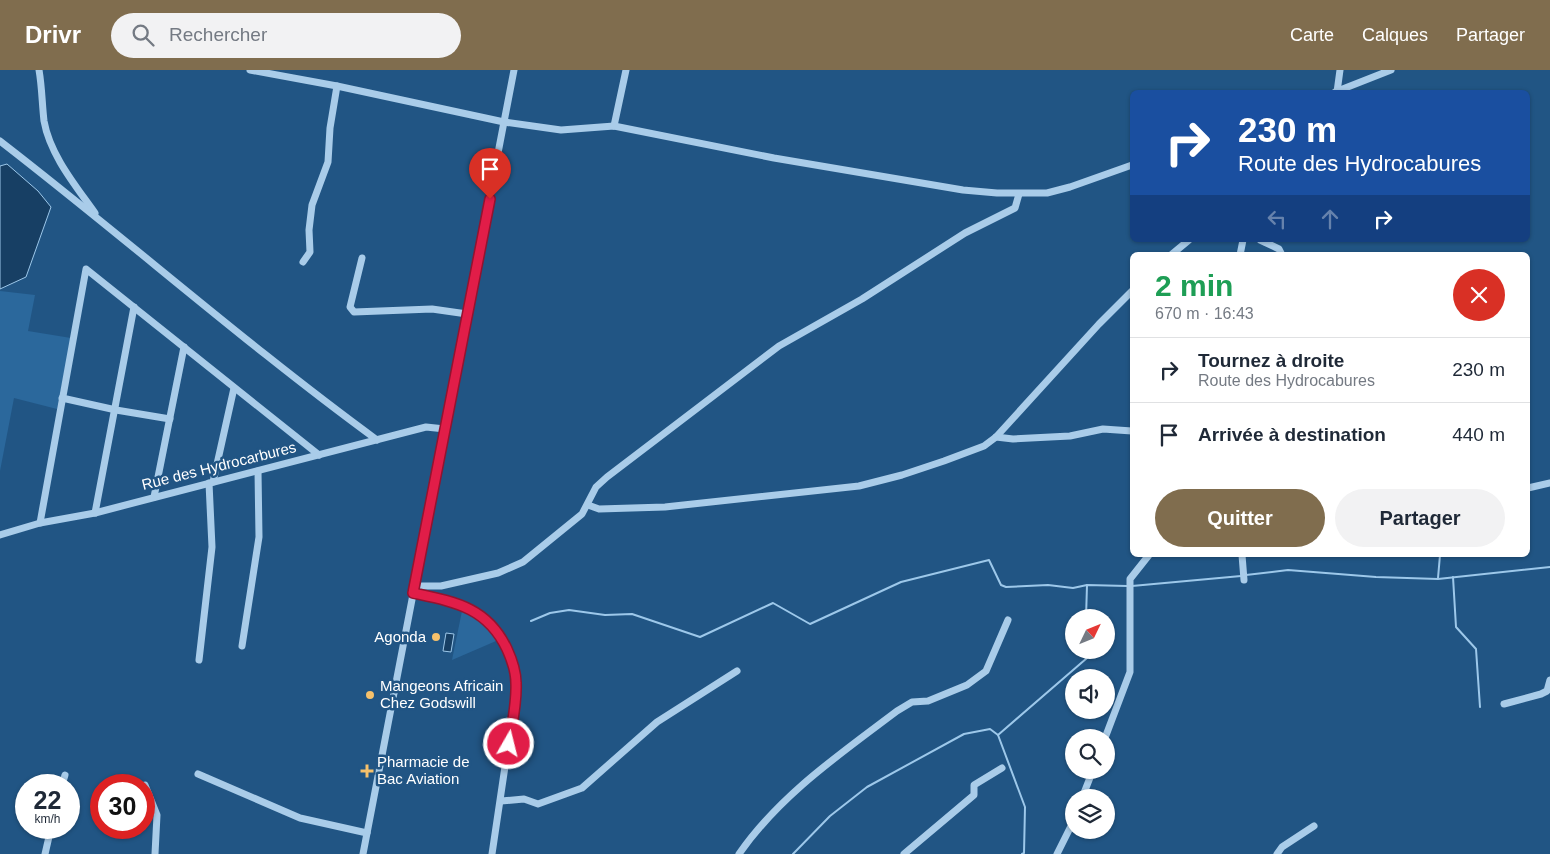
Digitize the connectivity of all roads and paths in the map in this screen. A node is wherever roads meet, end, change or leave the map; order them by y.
1 (40, 70) edge
2 (250, 70) edge
3 (514, 70) edge
4 (626, 70) edge
5 (1340, 70) edge
6 (1391, 70) edge
7 (337, 86) junction
8 (1337, 90) edge
9 (1342, 90) edge
10 (504, 122) junction
11 (614, 126) junction
12 (0, 141) edge
13 (1130, 166) edge
14 (1019, 194) junction
15 (98, 218) junction
16 (1187, 242) edge
17 (1264, 242) edge
18 (1175, 252) edge
19 (1280, 252) edge
20 (362, 258) dead end
21 (303, 262) dead end
22 (1130, 293) edge
23 (134, 307) junction
24 (467, 314) junction
25 (184, 347) junction
26 (234, 388) junction
27 (62, 398) junction
28 (116, 410) junction
29 (170, 418) junction
30 (445, 429) junction
31 (1130, 432) edge
32 (996, 438) junction
33 (377, 440) junction
34 (318, 455) junction
35 (258, 471) junction
36 (211, 482) junction
37 (1550, 482) edge
38 (1530, 487) edge
39 (154, 497) junction
40 (588, 506) junction
41 (95, 513) junction
42 (40, 524) junction
43 (0, 534) edge
44 (1146, 557) edge
45 (1242, 557) edge
46 (1243, 577) dead end
47 (414, 590) junction
48 (1008, 620) dead end
49 (242, 646) dead end
50 (199, 660) dead end
51 (737, 671) dead end
52 (1550, 680) edge
53 (1504, 704) dead end
54 (1108, 729) edge
55 (1002, 768) dead end
56 (198, 774) dead end
57 (501, 800) junction
58 (155, 810) edge
59 (1314, 826) dead end
60 (367, 833) junction
61 (1065, 838) edge
62 (48, 839) edge
63 (45, 854) edge
64 (156, 854) edge
65 (363, 854) edge
66 (492, 854) edge
67 (739, 854) edge
68 (904, 854) edge
69 (1057, 854) edge
70 (1277, 854) edge

1 - 15 street
2 - 7 street
3 - 10 street
4 - 11 street
5 - 8 street
6 - 9 street
7 - 10 street
7 - 21 street
10 - 11 street
10 - 24 street
11 - 14 street
12 - 15 street
13 - 14 street
14 - 40 street
15 - 33 street
16 - 18 street
17 - 19 street
20 - 24 street
22 - 32 street
23 - 25 street
23 - 27 street
23 - 28 street
24 - 30 street
25 - 26 street
25 - 29 street
26 - 34 street
26 - 36 street
27 - 28 street
27 - 42 street
28 - 29 street
28 - 41 street
29 - 39 street
30 - 33 street, Rue des Hydrocarbures
30 - 47 street
31 - 32 street
32 - 40 street
33 - 34 street, Rue des Hydrocarbures
34 - 35 street, Rue des Hydrocarbures
35 - 36 street, Rue des Hydrocarbures
35 - 49 street
36 - 39 street, Rue des Hydrocarbures
36 - 50 street
37 - 38 street
39 - 41 street, Rue des Hydrocarbures
40 - 47 street
41 - 42 street, Rue des Hydrocarbures
42 - 43 street, Rue des Hydrocarbures
44 - 54 street
45 - 46 street
47 - 57 street
47 - 60 street
48 - 67 street
51 - 57 street
52 - 53 street
55 - 68 street
56 - 60 street
57 - 66 street
58 - 64 street
59 - 70 street
60 - 65 street
61 - 69 street
62 - 63 street

